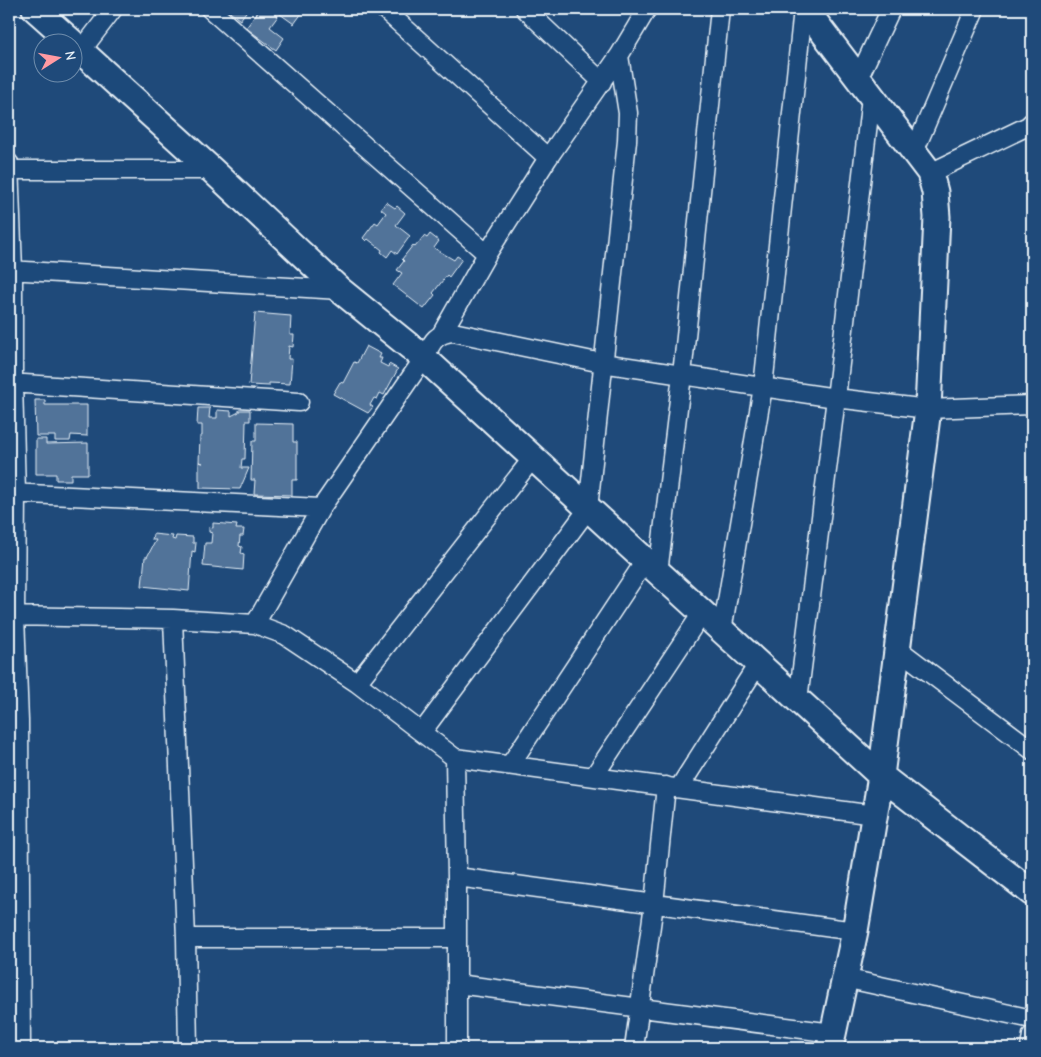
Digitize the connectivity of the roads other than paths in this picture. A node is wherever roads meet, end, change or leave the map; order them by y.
1 (35, 9) edge
2 (113, 9) edge
3 (210, 9) edge
4 (384, 9) edge
5 (525, 9) edge
6 (647, 9) edge
7 (720, 9) edge
8 (891, 9) edge
9 (975, 9) edge
10 (812, 12) edge
11 (60, 32) edge
12 (82, 39) edge
13 (82, 52) edge
14 (619, 56) junction
15 (602, 82) junction
16 (864, 88) junction
17 (1032, 122) edge
18 (914, 152) junction
19 (548, 158) junction
20 (9, 163) edge
21 (9, 170) edge
22 (212, 170) junction
23 (930, 173) junction
24 (487, 254) junction
25 (11, 270) edge
26 (340, 290) junction
27 (442, 333) junction
28 (424, 358) junction
29 (602, 362) junction
30 (682, 375) junction
31 (11, 383) edge
32 (763, 387) junction
33 (836, 398) junction
34 (299, 402) dead end
35 (1032, 405) edge
36 (928, 409) junction
37 (532, 459) junction
38 (13, 493) edge
39 (321, 508) junction
40 (588, 509) junction
41 (651, 567) junction
42 (702, 613) junction
43 (12, 616) edge
44 (173, 619) junction
45 (255, 624) junction
46 (722, 631) junction
47 (898, 649) junction
48 (758, 664) junction
49 (357, 682) junction
50 (798, 700) junction
51 (14, 721) edge
52 (422, 732) junction
53 (1032, 750) edge
54 (455, 758) junction
55 (510, 765) junction
56 (594, 776) junction
57 (881, 776) junction
58 (672, 787) junction
59 (874, 815) junction
60 (14, 829) edge
61 (457, 877) junction
62 (1032, 893) edge
63 (654, 904) junction
64 (855, 931) junction
65 (186, 938) junction
66 (457, 938) junction
67 (14, 941) edge
68 (844, 978) junction
69 (457, 984) junction
70 (640, 1008) junction
71 (1032, 1018) edge
72 (1032, 1035) edge
73 (831, 1041) edge
74 (21, 1048) edge
75 (188, 1048) edge
76 (457, 1048) edge
77 (634, 1048) edge
78 (1030, 1048) edge

1 - 11 street
2 - 12 street
3 - 24 street
4 - 19 street
5 - 15 street
6 - 14 street
7 - 30 street
8 - 16 street
9 - 18 street
10 - 16 street
10 - 32 street
13 - 22 street
14 - 15 street
14 - 29 street
15 - 19 street
16 - 18 street
16 - 33 street
17 - 23 street
18 - 23 street
19 - 24 street
20 - 21 street
21 - 22 street
21 - 25 street
22 - 26 street
23 - 36 street
24 - 27 street
25 - 26 street
25 - 31 street
26 - 28 street
27 - 28 street
27 - 29 street
28 - 37 street
28 - 39 street
29 - 30 street
29 - 40 street
30 - 32 street
30 - 41 street
31 - 34 street
31 - 38 street
32 - 33 street
32 - 46 street
33 - 36 street
33 - 50 street
35 - 36 street
36 - 47 street
37 - 40 street
37 - 49 street
38 - 39 street
38 - 43 street
39 - 45 street
40 - 41 street
40 - 52 street
41 - 42 street
41 - 55 street
42 - 46 street
42 - 56 street
43 - 44 street
43 - 51 street
44 - 45 street
44 - 65 street
45 - 49 street
46 - 48 street
47 - 53 street
47 - 57 street
48 - 50 street
48 - 58 street
49 - 52 street
50 - 57 street
51 - 60 street
52 - 54 street
54 - 55 street
54 - 61 street
55 - 56 street
56 - 58 street
57 - 59 street
57 - 62 street
58 - 59 street
58 - 63 street
59 - 64 street
60 - 67 street
61 - 63 street
61 - 66 street
63 - 64 street
63 - 70 street
64 - 68 street
65 - 66 street
65 - 75 street
66 - 69 street
67 - 74 street
68 - 71 street
68 - 73 street
69 - 70 street
69 - 76 street
70 - 73 street
70 - 77 street
72 - 78 street

